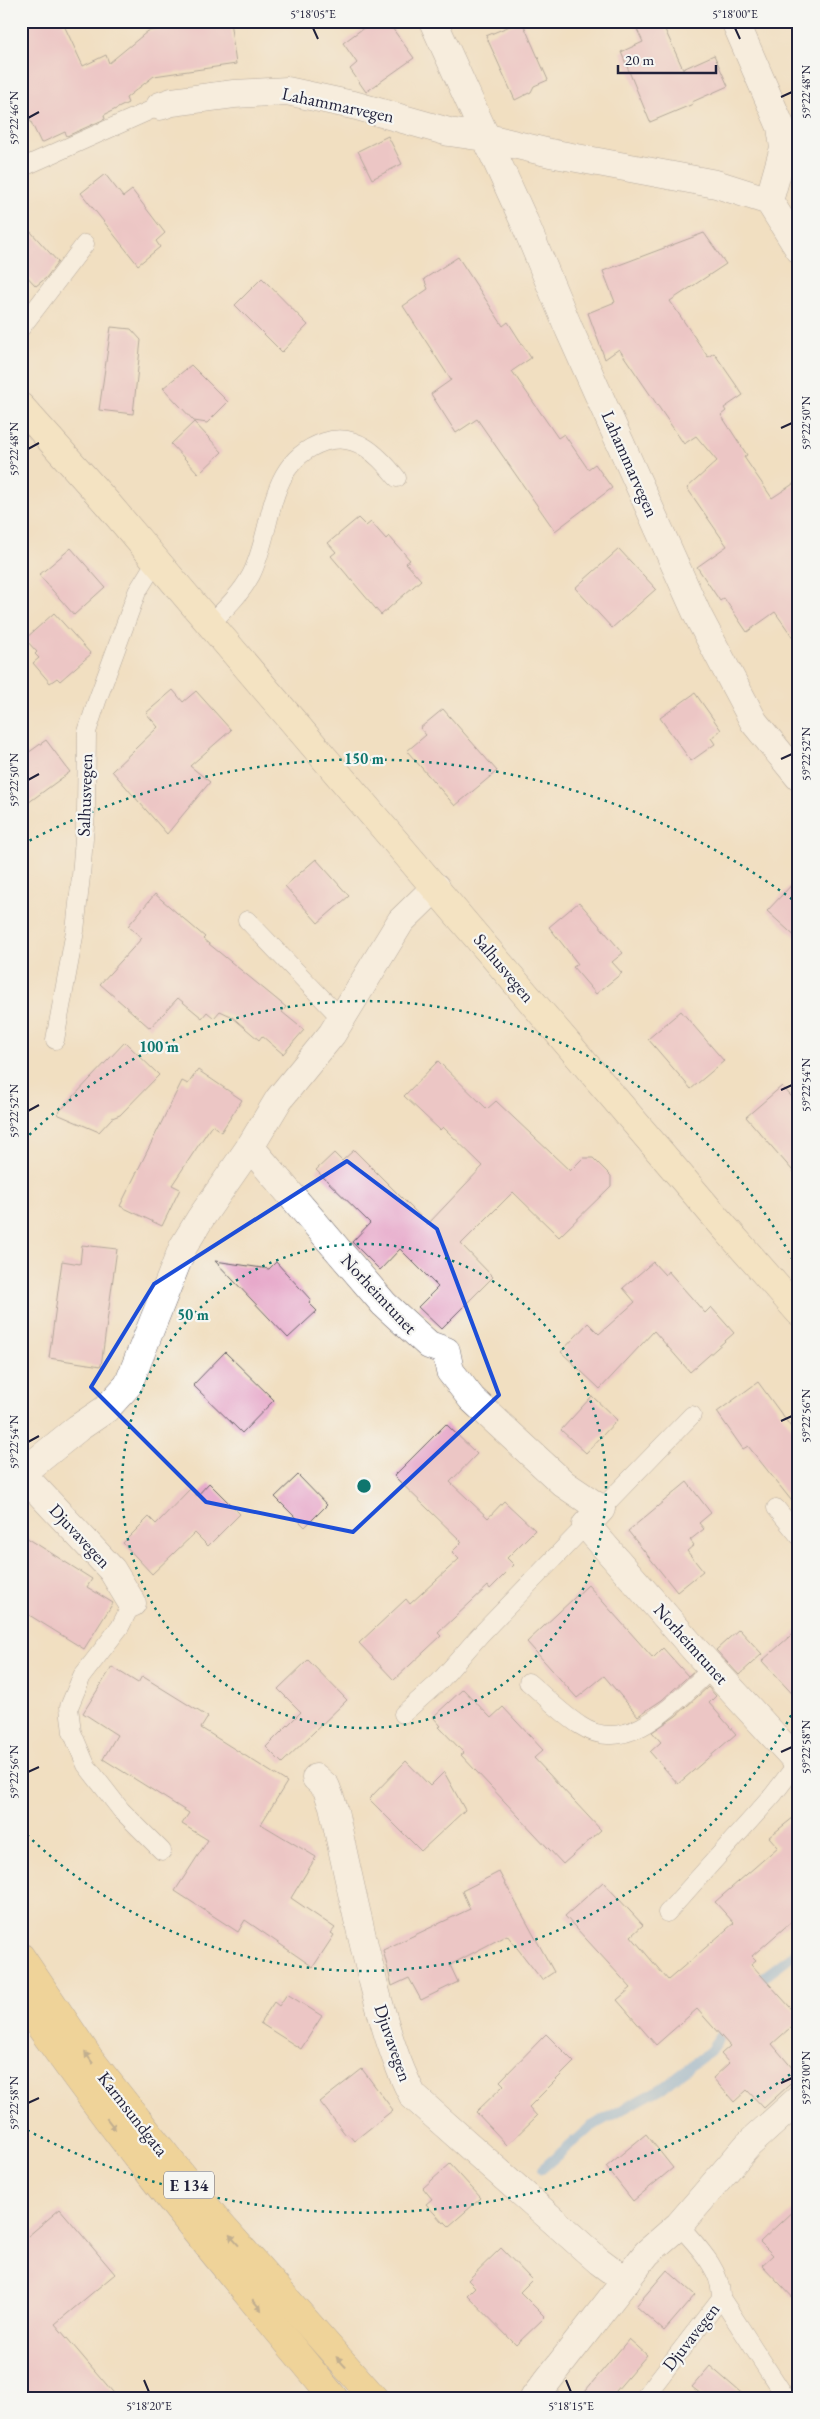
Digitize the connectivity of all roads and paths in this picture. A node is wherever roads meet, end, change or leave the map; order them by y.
1 (433, 21) edge
2 (735, 21) edge
3 (160, 106) joint
4 (484, 137) junction
5 (21, 168) edge
6 (769, 201) junction
7 (85, 244) dead end
8 (799, 249) edge
9 (21, 328) edge
10 (21, 407) edge
11 (397, 478) dead end
12 (156, 561) junction
13 (210, 624) junction
14 (799, 777) edge
15 (436, 887) junction
16 (247, 920) dead end
17 (342, 1019) junction
18 (55, 1040) dead end
19 (250, 1147) junction
20 (799, 1312) edge
21 (692, 1415) dead end
22 (22, 1474) edge
23 (776, 1508) dead end
24 (594, 1517) junction
25 (799, 1536) edge
26 (132, 1604) joint
27 (712, 1669) junction
28 (528, 1682) dead end
29 (403, 1714) dead end
30 (798, 1762) edge
31 (316, 1778) dead end
32 (162, 1851) dead end
33 (667, 1913) dead end
34 (21, 1957) edge
35 (21, 1999) edge
36 (799, 2099) edge
37 (679, 2225) junction
38 (626, 2281) junction
39 (721, 2298) junction
40 (334, 2398) edge
41 (374, 2398) edge
42 (534, 2398) edge
43 (644, 2398) edge
44 (786, 2398) edge

1 - 4 street, Lahammarvegen
2 - 6 street
3 - 4 street, Lahammarvegen
3 - 5 lane
4 - 6 street, Lahammarvegen
4 - 14 street, Lahammarvegen
6 - 8 street
7 - 9 lane
10 - 12 main road, Salhusvegen
11 - 13 lane
12 - 13 main road, Salhusvegen
12 - 18 lane, Salhusvegen
13 - 15 main road, Salhusvegen
15 - 17 street
15 - 20 main road, Salhusvegen
16 - 17 lane
17 - 19 street
19 - 22 street
19 - 24 street, Norheimtunet
21 - 24 lane
22 - 26 street, Djuvavegen
23 - 25 lane
24 - 27 street, Norheimtunet
24 - 29 lane
26 - 32 lane
27 - 28 lane
27 - 30 street, Norheimtunet
30 - 33 lane, Norheimtunet
31 - 38 street, Djuvavegen
41 -> 34 highway, Karmsundgata / E 134
35 -> 40 highway, Karmsundgata / E 134
36 - 37 street
37 - 38 street
37 - 39 lane
38 - 42 street
39 - 43 lane, Djuvavegen
39 - 44 lane, Djuvavegen

